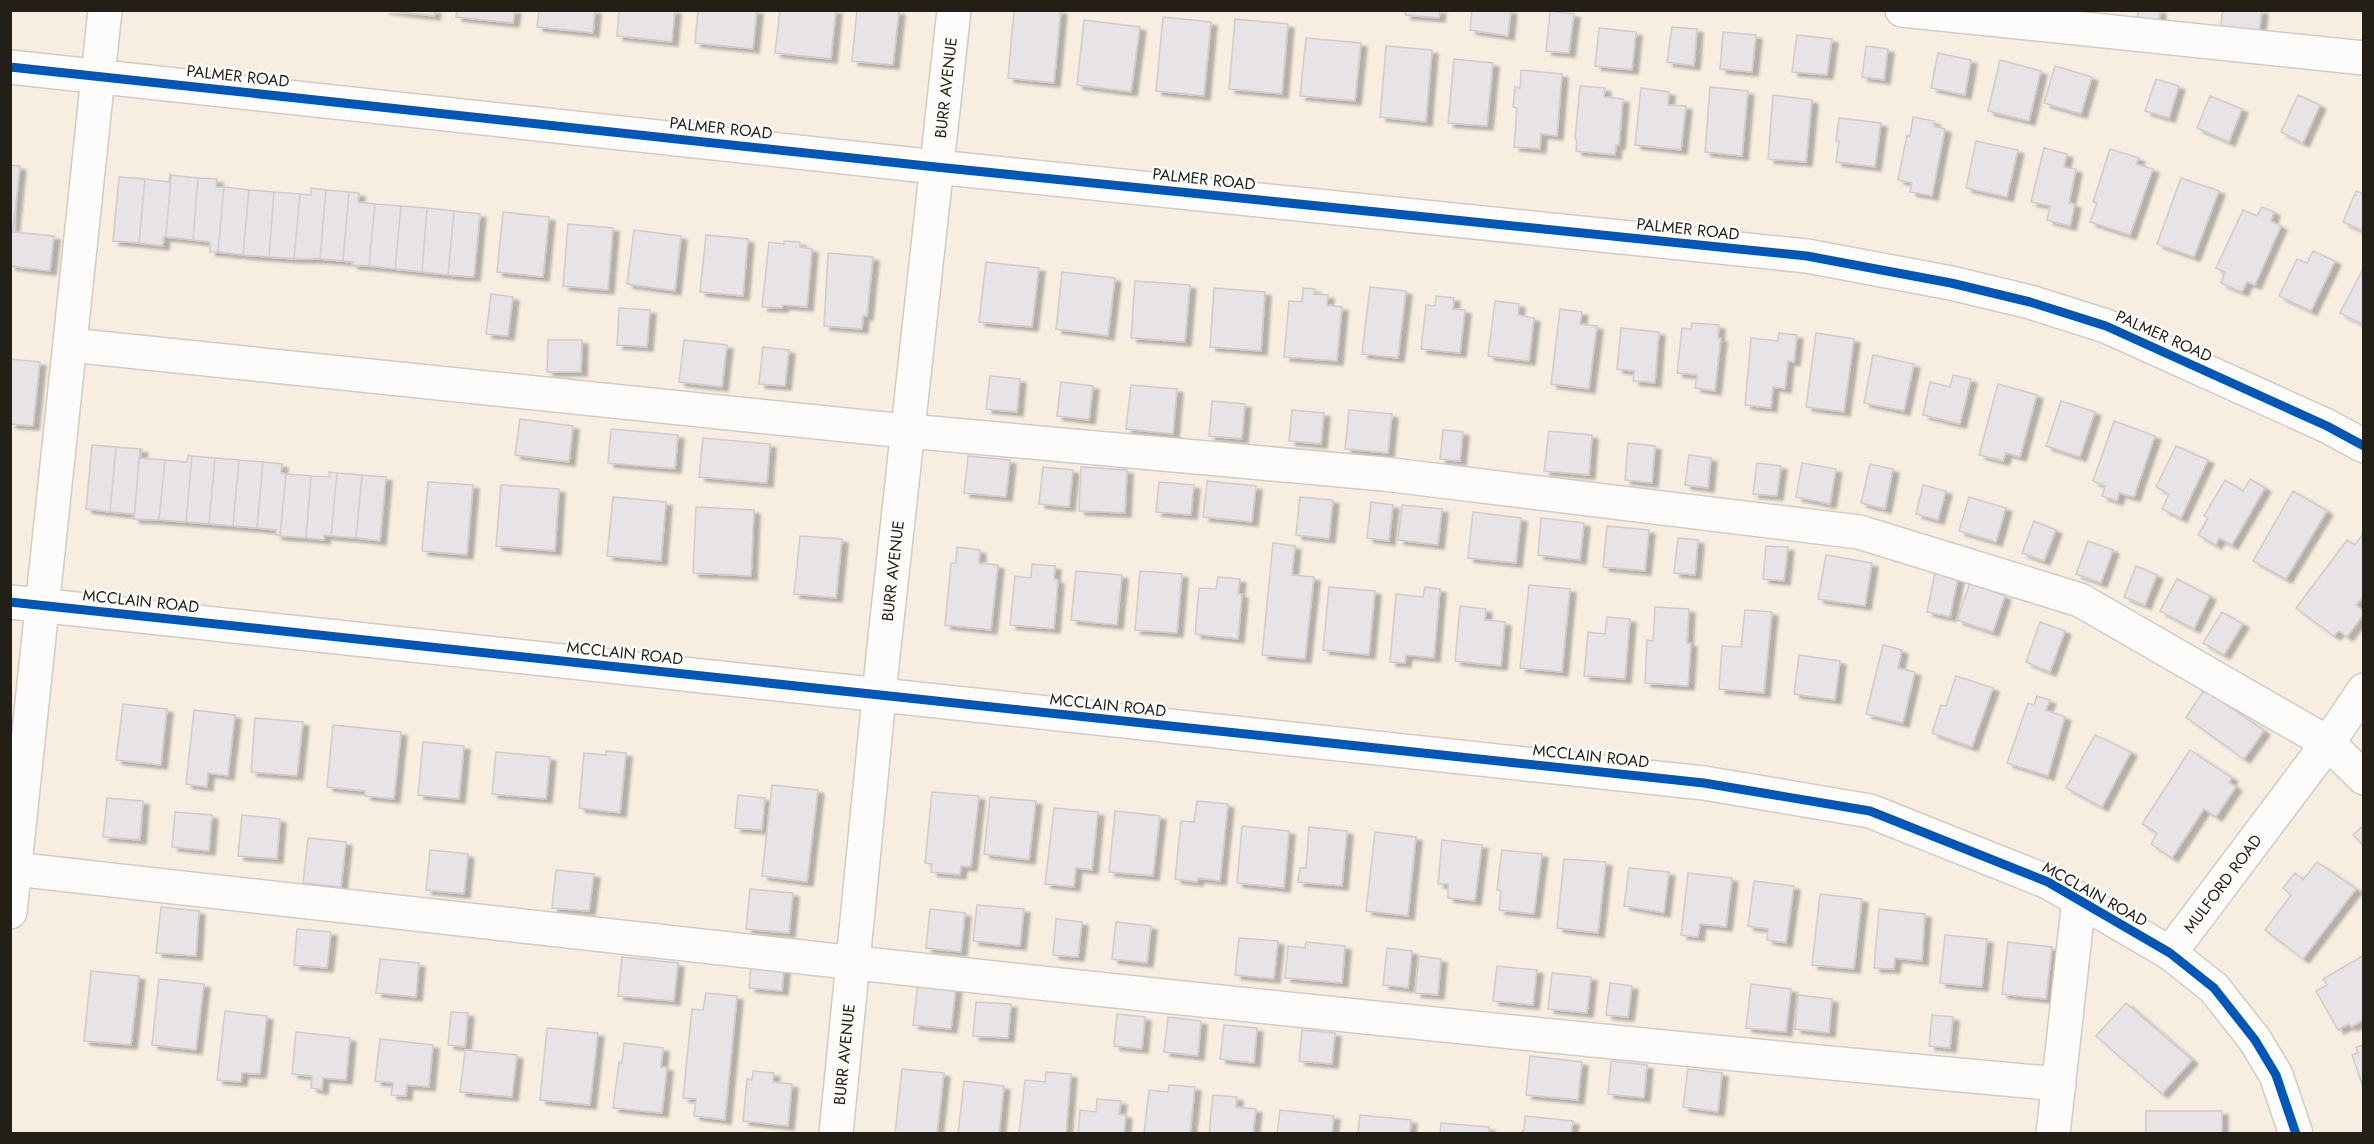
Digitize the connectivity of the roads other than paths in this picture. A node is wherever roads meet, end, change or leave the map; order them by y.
1 (105, 10) edge
2 (954, 10) edge
3 (1902, 10) edge
4 (2364, 58) edge
5 (10, 67) edge
6 (97, 76) junction
7 (936, 166) junction
8 (70, 345) junction
9 (907, 432) junction
10 (2364, 446) edge
11 (10, 602) edge
12 (43, 606) junction
13 (2364, 690) edge
14 (879, 696) junction
15 (2328, 743) junction
16 (2364, 778) edge
17 (15, 869) junction
18 (2079, 900) junction
19 (10, 912) edge
20 (2169, 953) junction
21 (852, 964) junction
22 (2059, 1083) junction
23 (836, 1134) edge
24 (2053, 1134) edge
25 (2296, 1134) edge

1 - 6 street
2 - 7 street, BURR AVENUE
3 - 4 street
5 - 6 street, PALMER ROAD
6 - 7 street, PALMER ROAD
6 - 8 street
7 - 9 street, BURR AVENUE
7 - 10 street, PALMER ROAD
8 - 9 street
8 - 12 street
9 - 14 street, BURR AVENUE
9 - 15 street
11 - 12 street, MCCLAIN ROAD
12 - 14 street, MCCLAIN ROAD
12 - 17 street
13 - 15 street, MULFORD ROAD
14 - 18 street, MCCLAIN ROAD
14 - 21 street, BURR AVENUE
15 - 16 street
15 - 20 street, MULFORD ROAD
17 - 19 street
17 - 21 street
18 - 20 street, MCCLAIN ROAD
18 - 22 street
20 - 25 street
21 - 22 street
21 - 23 street, BURR AVENUE
22 - 24 street

